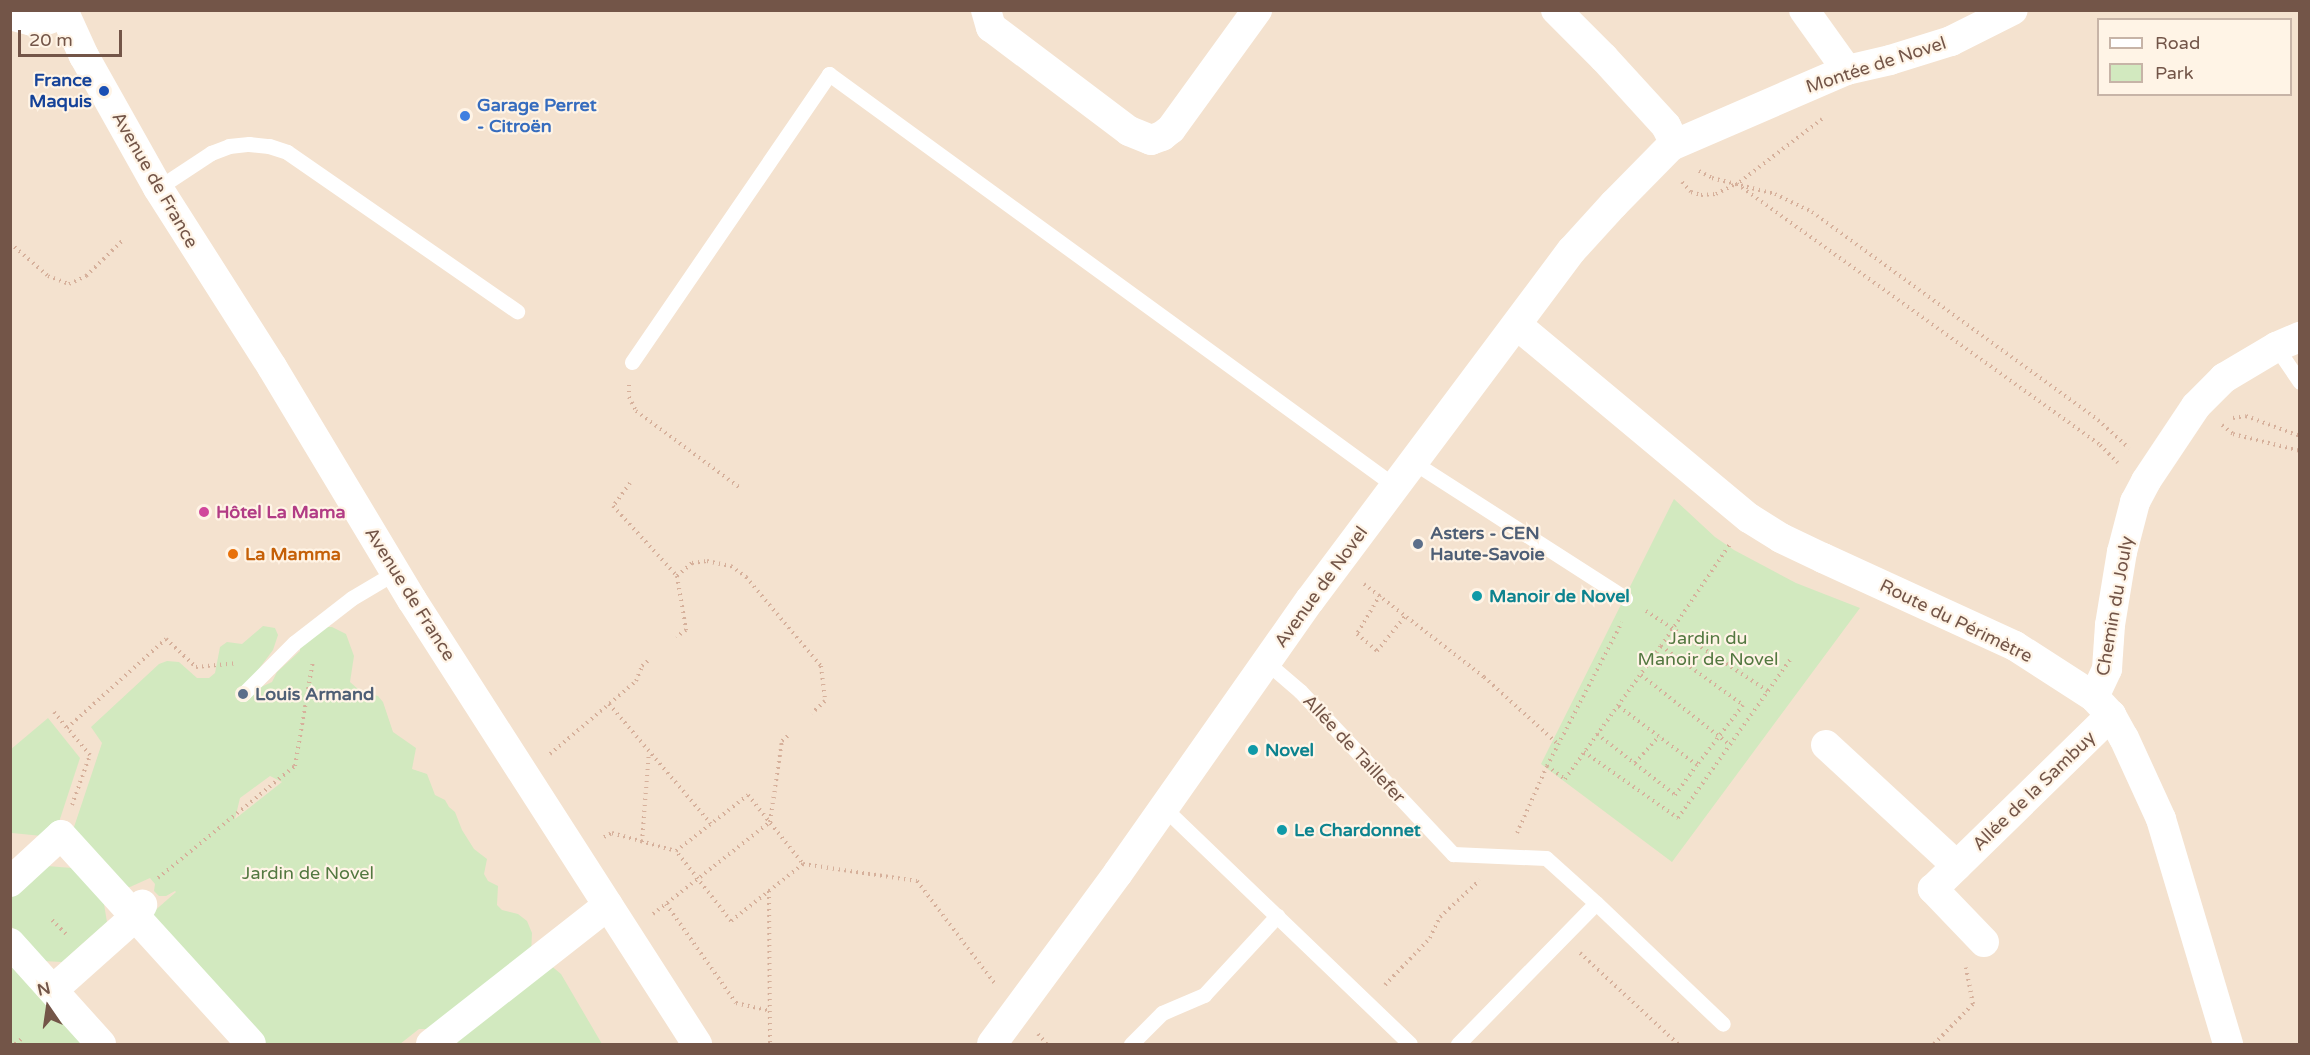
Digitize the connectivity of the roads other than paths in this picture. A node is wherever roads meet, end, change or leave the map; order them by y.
1 (62, 10) edge
2 (986, 10) edge
3 (1257, 10) edge
4 (1556, 10) edge
5 (1804, 10) edge
6 (2013, 10) edge
7 (10, 13) edge
8 (1846, 70) junction
9 (1667, 151) junction
10 (158, 188) junction
11 (517, 311) dead end
12 (1517, 325) junction
13 (2288, 342) edge
14 (632, 362) road end
15 (2300, 382) edge
16 (1413, 462) junction
17 (1395, 486) junction
18 (396, 572) junction
19 (1628, 600) road end
20 (1266, 662) junction
21 (243, 694) dead end
22 (2102, 706) junction
23 (1826, 746) dead end
24 (1163, 807) junction
25 (1957, 866) junction
26 (10, 882) edge
27 (1596, 903) junction
28 (608, 905) junction
29 (139, 910) junction
30 (1277, 916) junction
31 (10, 942) edge
32 (1984, 942) road end
33 (54, 989) junction
34 (1723, 1024) dead end
35 (101, 1044) edge
36 (251, 1044) edge
37 (431, 1044) edge
38 (697, 1044) edge
39 (992, 1044) edge
40 (1131, 1044) edge
41 (1410, 1044) edge
42 (1458, 1044) edge
43 (2228, 1044) edge

1 - 7 street
1 - 10 street, Avenue de France
2 - 3 street
4 - 9 street
5 - 8 street
6 - 8 street, Montée de Novel
8 - 9 street, Montée de Novel
9 - 12 street, Avenue de Novel
10 - 11 lane
10 - 18 street, Avenue de France
12 - 16 street, Avenue de Novel
12 - 22 street, Route du Périmètre
13 - 15 lane
13 - 22 street, Chemin du Jouly
14 - 17 lane
16 - 17 street, Avenue de Novel
16 - 19 lane
17 - 20 street, Avenue de Novel
18 - 21 lane
18 - 28 street, Avenue de France
20 - 24 street, Avenue de Novel
20 - 27 lane, Allée de Taillefer
22 - 25 street, Allée de la Sambuy
22 - 43 street, Route du Périmètre
23 - 25 street, Allée de la Sambuy
24 - 30 lane
24 - 39 street, Avenue de Novel
25 - 32 street, Allée de la Sambuy
26 - 29 street
27 - 34 lane, Allée de Taillefer
27 - 42 lane
28 - 37 street
28 - 38 street, Avenue de France
29 - 33 street
29 - 36 street
30 - 40 lane
30 - 41 lane
31 - 33 street
33 - 35 street

